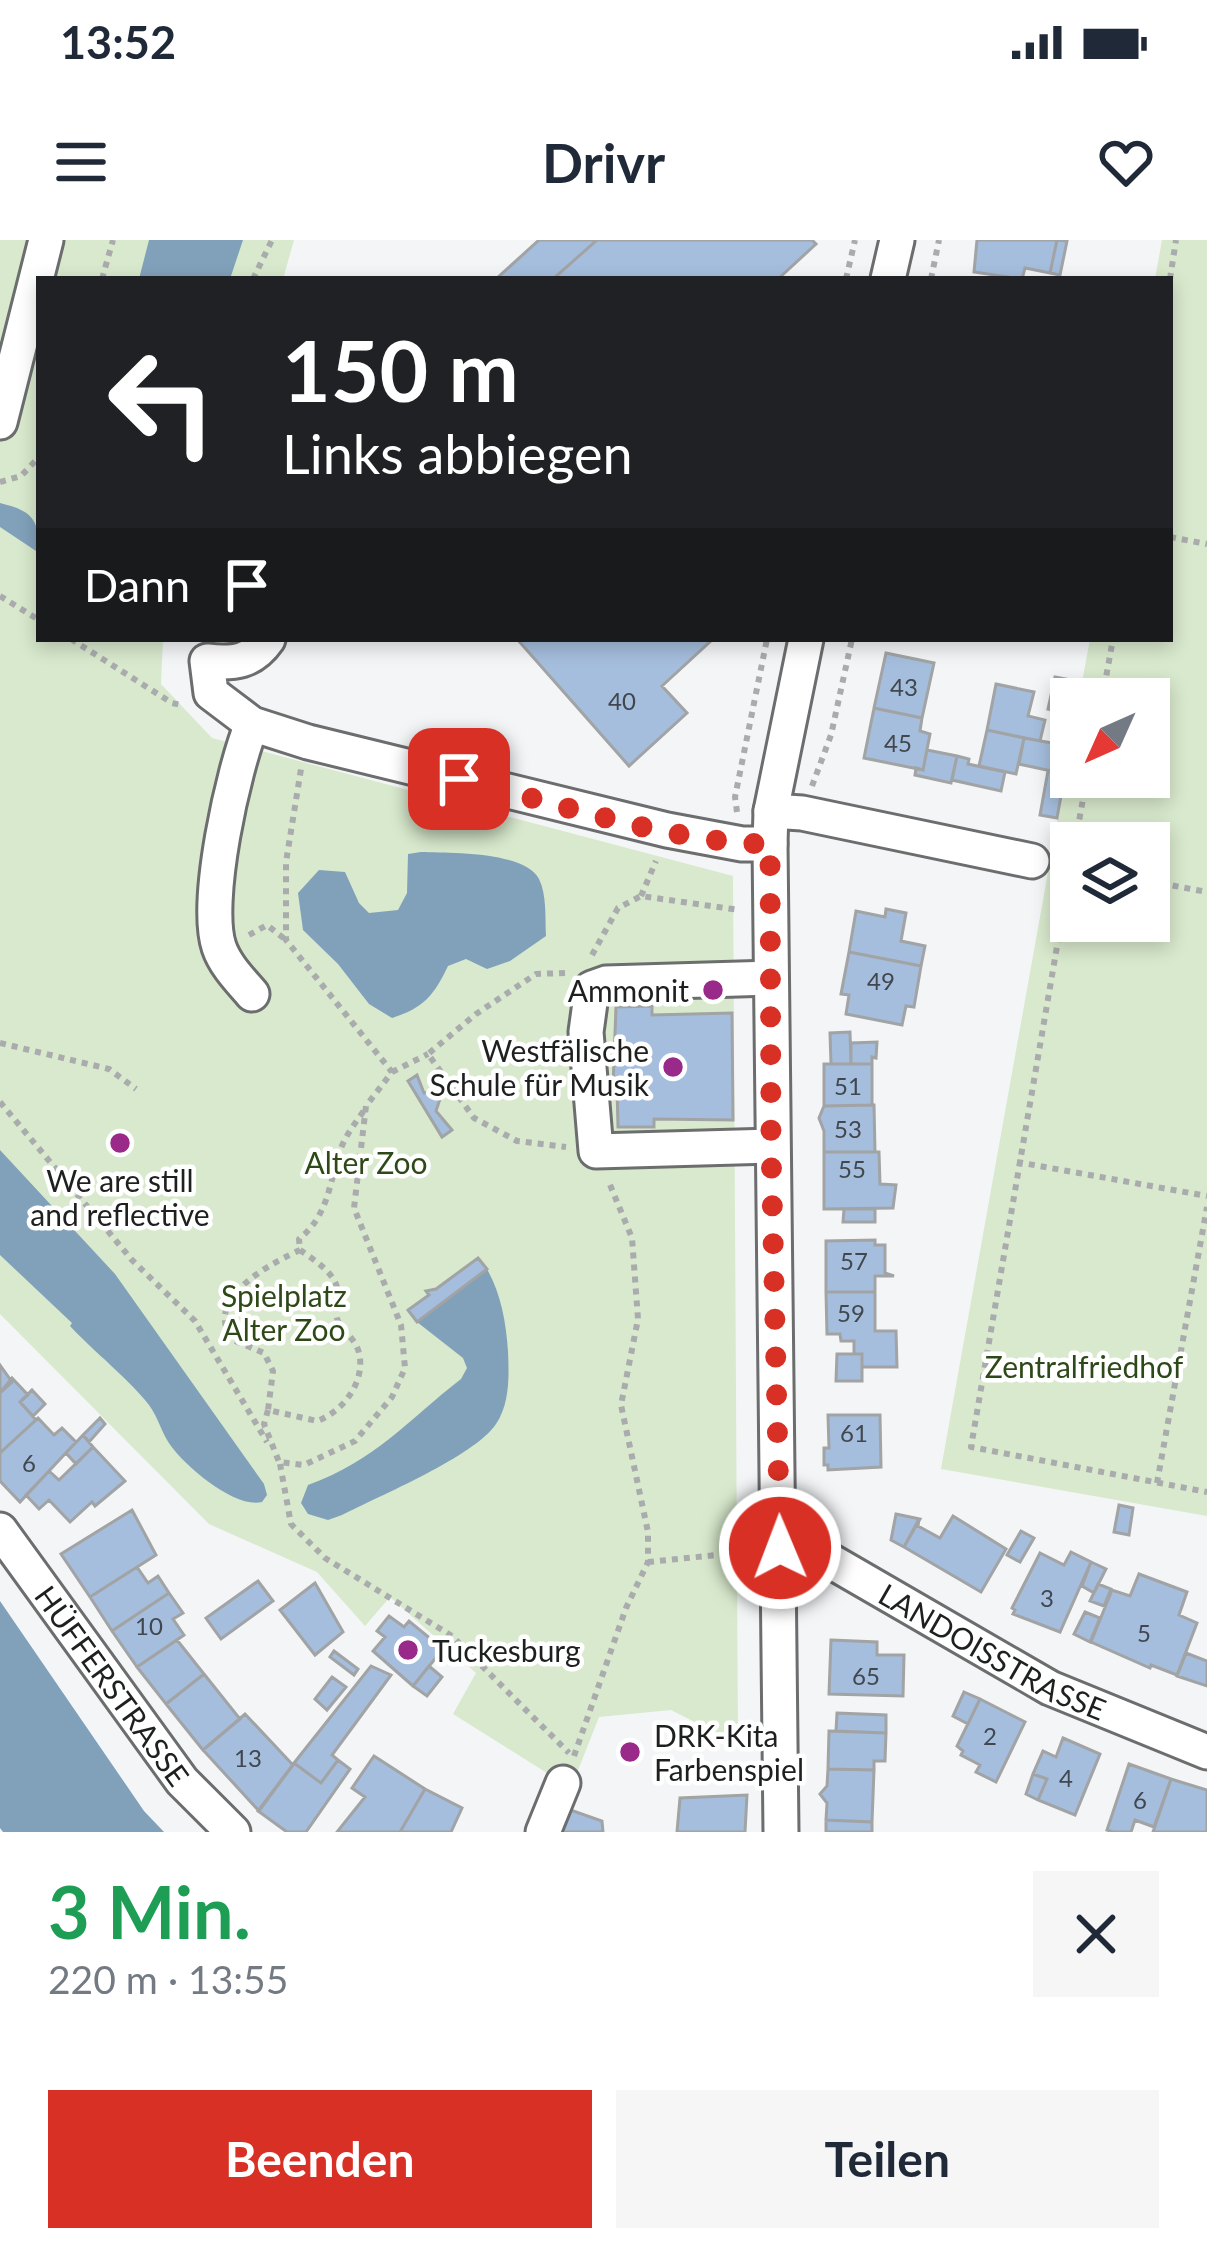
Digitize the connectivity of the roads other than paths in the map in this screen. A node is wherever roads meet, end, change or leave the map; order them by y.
1 (46, 240) edge
2 (897, 240) edge
3 (37, 276) edge
4 (889, 276) edge
5 (36, 280) edge
6 (0, 422) edge
7 (266, 642) edge
8 (805, 642) edge
9 (207, 665) edge
10 (252, 724) junction
11 (771, 828) junction
12 (1031, 861) dead end
13 (770, 978) junction
14 (252, 994) dead end
15 (771, 1146) junction
16 (0, 1530) edge
17 (780, 1548) junction
18 (1207, 1752) edge
19 (568, 1770) road end
20 (232, 1832) edge
21 (544, 1832) edge
22 (782, 1832) edge

1 - 3 street
2 - 4 street
5 - 6 street
7 - 9 street
8 - 11 street
9 - 10 street
10 - 11 street
10 - 14 street
11 - 12 street
11 - 13 street
13 - 15 street
13 - 15 street
15 - 17 street
16 - 20 street, HÜFFERSTRASSE
17 - 18 street, LANDOISSTRASSE
17 - 22 street
19 - 21 street

